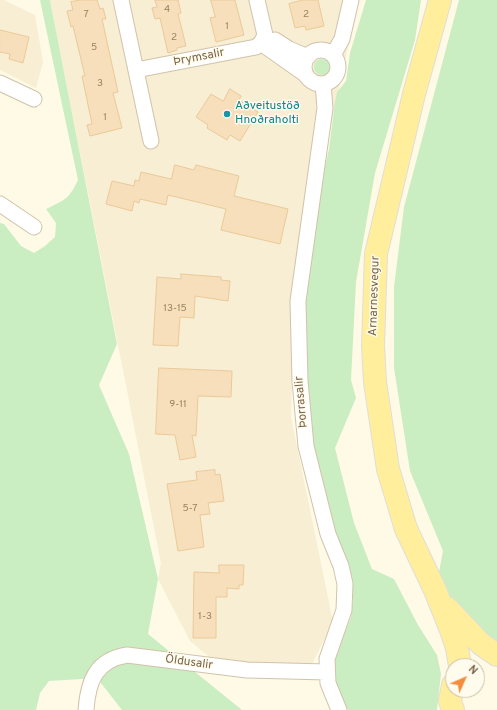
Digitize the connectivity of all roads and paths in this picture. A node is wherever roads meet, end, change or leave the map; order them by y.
1 (121, 0) edge
2 (257, 0) edge
3 (351, 0) edge
4 (440, 0) edge
5 (263, 39) junction
6 (333, 55) junction
7 (308, 57) junction
8 (136, 70) junction
9 (305, 74) junction
10 (0, 82) edge
11 (323, 84) junction
12 (34, 99) dead end
13 (151, 141) dead end
14 (0, 204) edge
15 (34, 227) dead end
16 (435, 590) junction
17 (497, 656) edge
18 (459, 658) edge
19 (484, 658) edge
20 (327, 672) junction
21 (86, 710) edge
22 (339, 710) edge

1 - 8 street
2 - 5 street
3 - 6 street
4 - 16 main road, Arnarnesvegur
5 - 7 street
5 - 8 street, Þrymsalir
5 - 9 street
6 - 7 street
6 - 11 street
7 - 9 street
8 - 13 street
9 - 11 street
10 - 12 street
11 - 20 street, Þorrasalir
14 - 15 street
16 - 17 main road, Arnarnesvegur
16 - 18 main road, Arnarnesvegur
17 - 19 main road
20 - 21 street, Öldusalir
20 - 22 street, Þorrasalir

